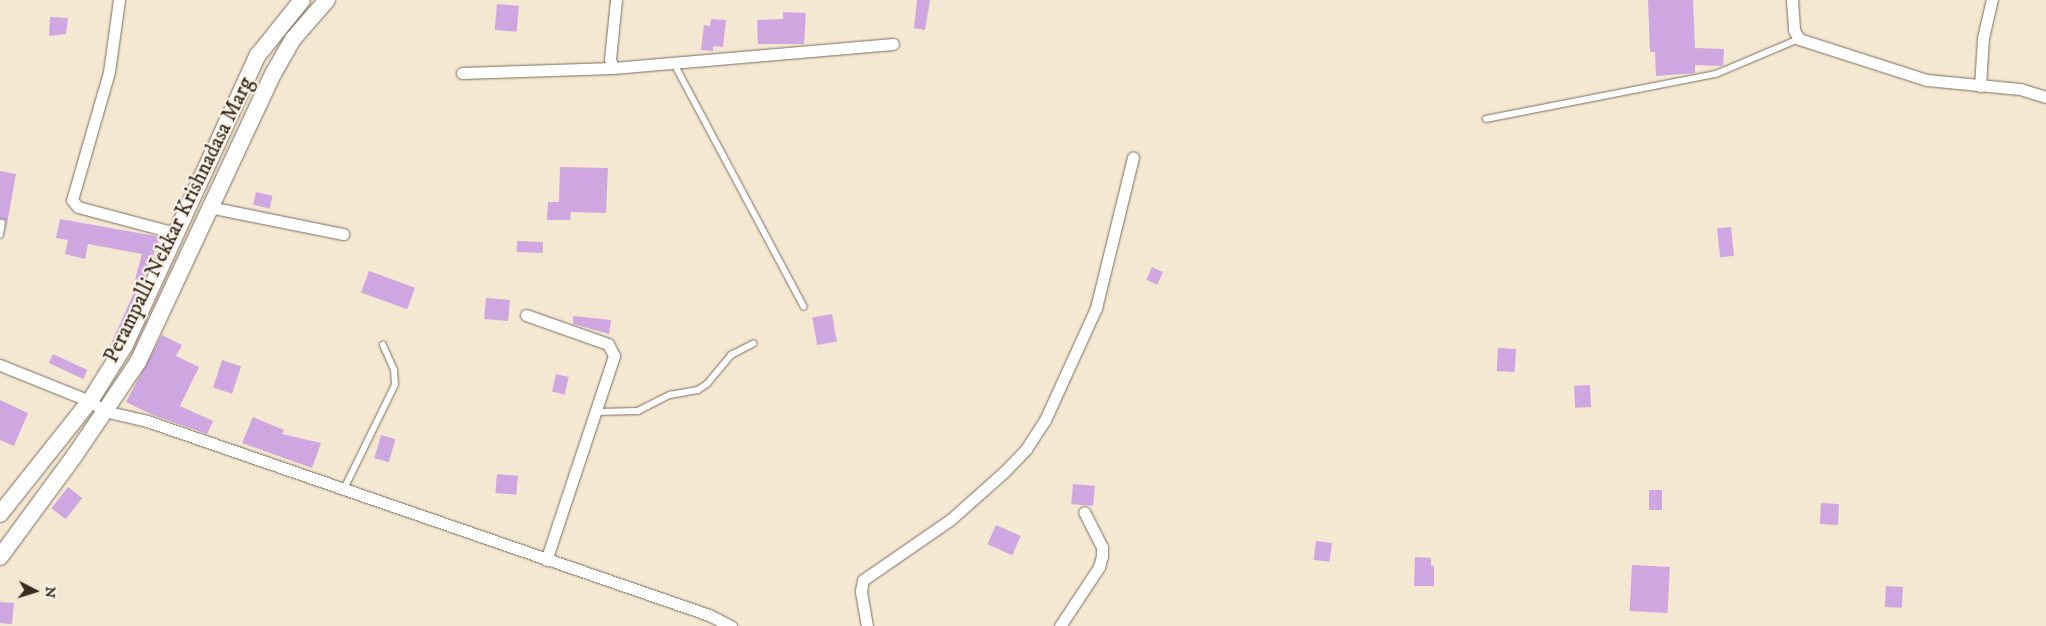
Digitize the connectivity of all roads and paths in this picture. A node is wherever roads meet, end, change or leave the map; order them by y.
1 (119, 0) edge
2 (302, 0) edge
3 (326, 0) edge
4 (616, 0) edge
5 (1792, 0) edge
6 (1992, 0) edge
7 (1799, 39) junction
8 (893, 44) dead end
9 (674, 63) junction
10 (613, 68) junction
11 (462, 73) dead end
12 (1980, 86) junction
13 (2046, 97) edge
14 (1486, 119) dead end
15 (1133, 157) dead end
16 (209, 207) junction
17 (2, 223) dead end
18 (176, 233) junction
19 (343, 234) dead end
20 (0, 235) edge
21 (804, 306) dead end
22 (526, 315) dead end
23 (753, 344) dead end
24 (383, 345) dead end
25 (0, 365) edge
26 (90, 401) junction
27 (104, 411) junction
28 (595, 412) junction
29 (344, 490) junction
30 (1084, 512) dead end
31 (0, 514) edge
32 (0, 557) edge
33 (546, 560) junction
34 (731, 626) edge
35 (867, 626) edge
36 (1060, 626) edge

1 - 18 street
2 - 18 main road
3 - 16 main road, Perampalli Nekkar Krishnadasa Marg
4 - 10 street
5 - 7 street
6 - 12 street
7 - 12 street
7 - 14 lane
8 - 9 street
9 - 10 street
9 - 21 lane
10 - 11 street
12 - 13 street
15 - 35 street
16 - 19 street
16 - 27 main road, Perampalli Nekkar Krishnadasa Marg
17 - 20 lane
18 - 26 main road
22 - 28 street
23 - 28 lane
24 - 29 lane
25 - 26 street
26 - 27 street
26 - 31 main road
27 - 29 street
27 - 32 main road, Perampalli Nekkar Krishnadasa Marg
28 - 33 street
29 - 33 street
30 - 36 street
33 - 34 street

